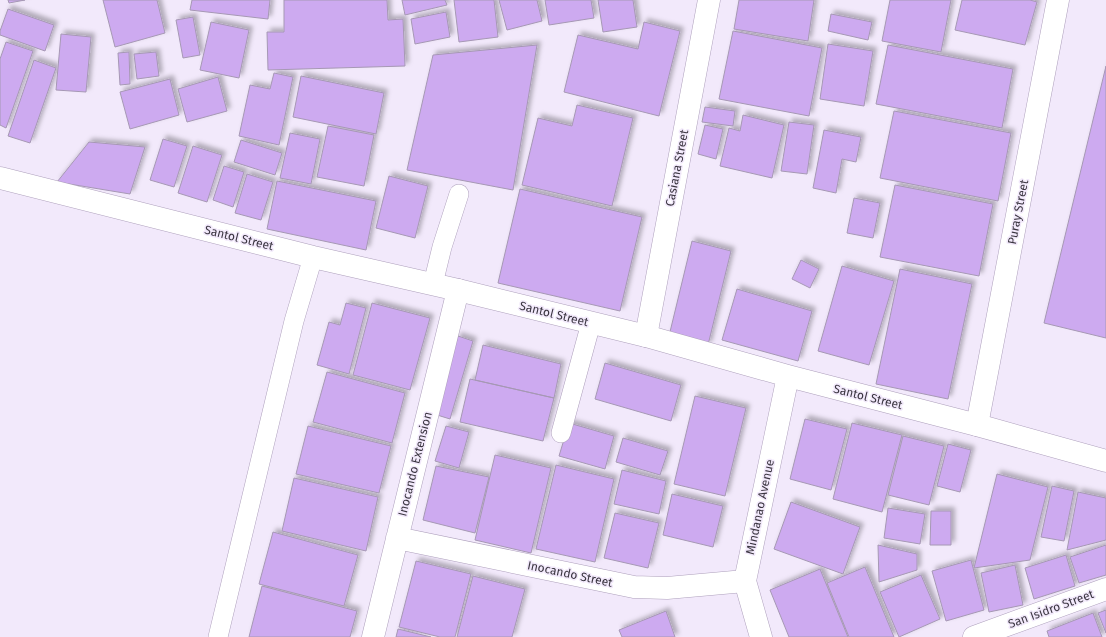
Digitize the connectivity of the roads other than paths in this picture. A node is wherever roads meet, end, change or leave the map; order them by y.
1 (709, 0) edge
2 (1058, 0) edge
3 (0, 178) edge
4 (459, 194) dead end
5 (313, 257) junction
6 (433, 284) junction
7 (458, 290) junction
8 (591, 323) junction
9 (646, 336) junction
10 (788, 376) junction
11 (978, 425) junction
12 (561, 433) dead end
13 (1106, 461) edge
14 (397, 538) junction
15 (745, 581) junction
16 (1106, 589) edge
17 (218, 637) edge
18 (373, 637) edge
19 (760, 637) edge
20 (974, 637) edge

1 - 9 street, Casiana Street
2 - 11 street, Puray Street
3 - 5 street, Santol Street
4 - 6 lane
5 - 6 street, Santol Street
5 - 17 lane
6 - 7 street, Santol Street
7 - 8 street, Santol Street
7 - 14 street, Inocando Extension
8 - 9 street, Santol Street
8 - 12 lane
9 - 10 street, Santol Street
10 - 11 street, Santol Street
10 - 15 street, Mindanao Avenue
11 - 13 street, Santol Street
14 - 15 street, Inocando Street
14 - 18 street, Inocando Extension
15 - 19 street, Mindanao Avenue
16 - 20 street, San Isidro Street

